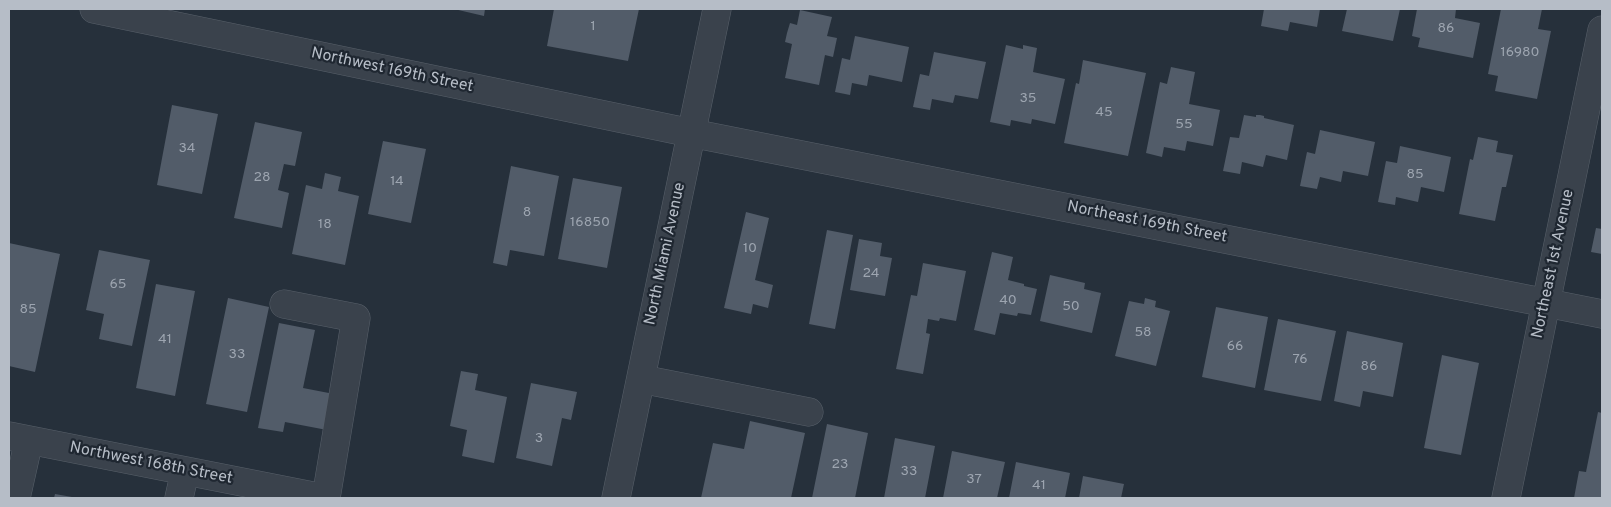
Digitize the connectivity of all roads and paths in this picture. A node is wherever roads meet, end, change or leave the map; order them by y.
1 (94, 9) edge
2 (716, 9) edge
3 (1602, 30) edge
4 (1595, 108) edge
5 (691, 133) junction
6 (1546, 303) junction
7 (284, 304) dead end
8 (1602, 314) edge
9 (641, 379) junction
10 (809, 412) dead end
11 (19, 438) edge
12 (185, 471) junction
13 (16, 498) edge
14 (179, 498) edge
15 (325, 498) edge
16 (616, 498) edge
17 (1506, 498) edge

1 - 5 street, Northwest 169th Street
2 - 5 street, North Miami Avenue
3 - 4 street, Northeast 1st Avenue
4 - 6 street, Northeast 1st Avenue
5 - 6 street, Northeast 169th Street
5 - 9 street, North Miami Avenue
6 - 8 street, Northeast 169th Street
6 - 17 street, Northeast 1st Avenue
7 - 15 street
9 - 10 street
9 - 16 street, North Miami Avenue
11 - 12 street, Northwest 168th Street
11 - 13 street
12 - 14 street
12 - 15 street, Northwest 168th Street

